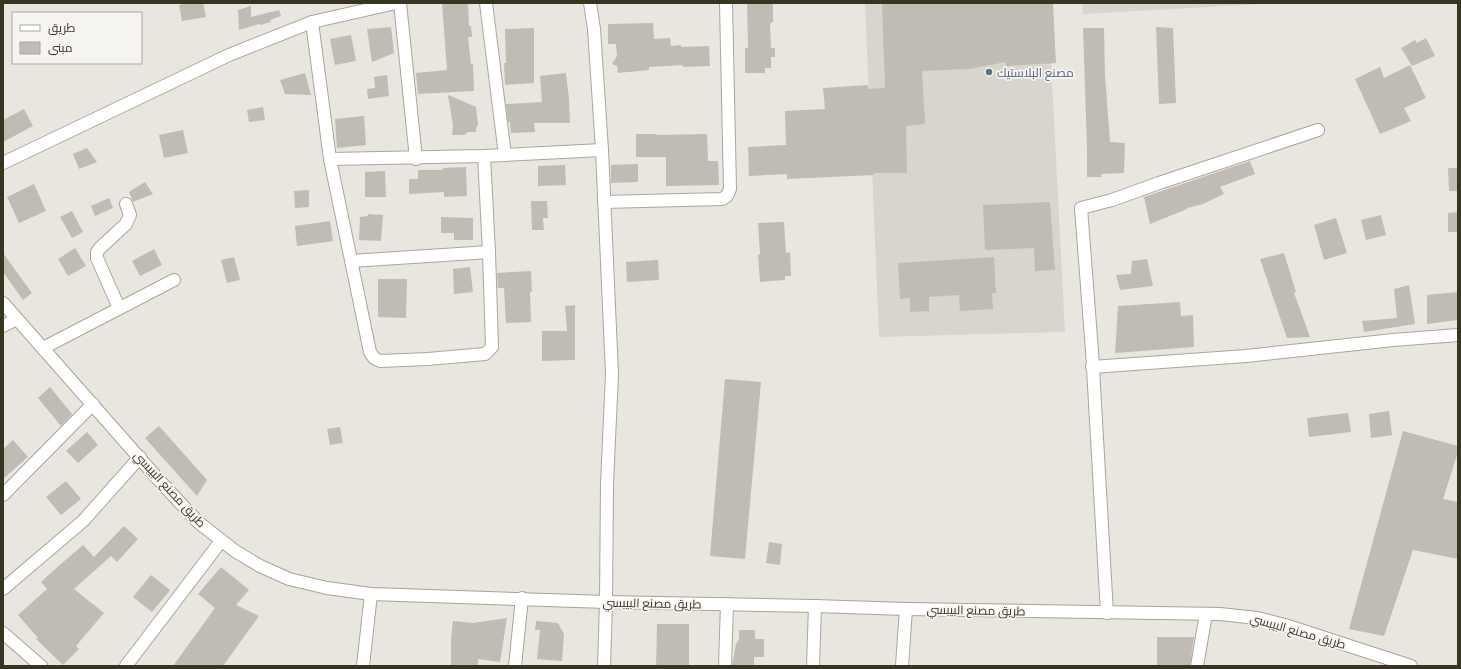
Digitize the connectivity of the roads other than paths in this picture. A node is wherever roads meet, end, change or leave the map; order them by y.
1 (396, 3) edge
2 (400, 3) edge
3 (486, 3) edge
4 (590, 3) edge
5 (726, 3) edge
6 (312, 22) junction
7 (1318, 130) dead end
8 (602, 150) junction
9 (505, 154) junction
10 (484, 156) junction
11 (416, 158) junction
12 (330, 159) junction
13 (3, 163) edge
14 (604, 202) junction
15 (126, 204) dead end
16 (489, 252) junction
17 (351, 261) junction
18 (174, 280) dead end
19 (3, 303) edge
20 (119, 308) junction
21 (17, 319) junction
22 (3, 326) edge
23 (1458, 335) edge
24 (43, 348) junction
25 (1092, 367) junction
26 (93, 404) junction
27 (140, 457) junction
28 (3, 495) edge
29 (221, 541) junction
30 (4, 585) edge
31 (371, 594) junction
32 (522, 598) junction
33 (606, 602) junction
34 (727, 604) junction
35 (815, 606) junction
36 (906, 609) junction
37 (1107, 613) junction
38 (1206, 614) junction
39 (3, 634) edge
40 (41, 666) edge
41 (126, 666) edge
42 (363, 666) edge
43 (515, 666) edge
44 (604, 666) edge
45 (726, 666) edge
46 (813, 666) edge
47 (902, 666) edge
48 (1197, 666) edge
49 (1411, 666) edge

1 - 6 street
2 - 11 street
3 - 9 street
4 - 8 street
5 - 14 street
6 - 12 street
6 - 13 street
7 - 25 street
8 - 9 street
8 - 14 street
9 - 10 street
10 - 11 street
10 - 16 street
11 - 12 street
12 - 17 street
14 - 33 street
15 - 20 street
16 - 17 street
16 - 17 street
18 - 20 street
19 - 21 street, طريق مصنع البيبسي
20 - 24 street
21 - 22 street
21 - 24 street, طريق مصنع البيبسي
23 - 25 street
24 - 26 street, طريق مصنع البيبسي
25 - 37 street
26 - 27 street, طريق مصنع البيبسي
26 - 28 street
27 - 29 street, طريق مصنع البيبسي
27 - 30 street
29 - 31 street, طريق مصنع البيبسي
29 - 41 street
31 - 32 street, طريق مصنع البيبسي
31 - 42 street
32 - 33 street, طريق مصنع البيبسي
32 - 43 street
33 - 34 street, طريق مصنع البيبسي
33 - 44 street
34 - 35 street, طريق مصنع البيبسي
34 - 45 street
35 - 36 street, طريق مصنع البيبسي
35 - 46 street
36 - 37 street, طريق مصنع البيبسي
36 - 47 street
37 - 38 street, طريق مصنع البيبسي
38 - 48 street
38 - 49 street, طريق مصنع البيبسي
39 - 40 street

